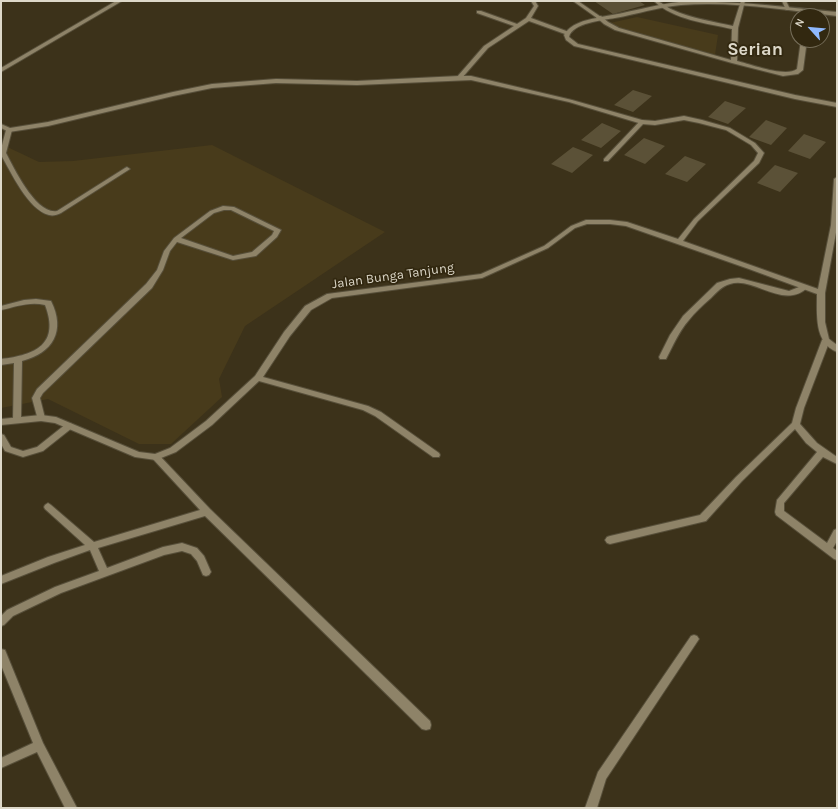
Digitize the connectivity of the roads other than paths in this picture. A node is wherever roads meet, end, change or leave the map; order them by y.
1 (120, 1) edge
2 (534, 1) edge
3 (575, 1) edge
4 (656, 1) edge
5 (784, 1) edge
6 (743, 2) edge
7 (664, 6) junction
8 (788, 8) joint
9 (479, 12) dead end
10 (599, 17) junction
11 (528, 19) junction
12 (519, 26) junction
13 (735, 28) junction
14 (567, 33) junction
15 (803, 48) edge
16 (734, 62) junction
17 (1, 70) edge
18 (459, 78) junction
19 (837, 105) edge
20 (642, 122) junction
21 (1, 126) edge
22 (9, 130) junction
23 (606, 160) dead end
24 (127, 169) dead end
25 (837, 179) edge
26 (835, 225) edge
27 (176, 239) junction
28 (679, 242) junction
29 (804, 287) junction
30 (821, 293) junction
31 (1, 308) edge
32 (826, 340) junction
33 (837, 349) edge
34 (662, 357) dead end
35 (18, 361) junction
36 (1, 362) edge
37 (258, 378) junction
38 (41, 418) junction
39 (17, 420) junction
40 (1, 422) edge
41 (796, 424) junction
42 (69, 426) junction
43 (1, 437) edge
44 (821, 453) junction
45 (436, 455) dead end
46 (156, 457) junction
47 (837, 461) edge
48 (48, 507) dead end
49 (206, 512) junction
50 (837, 533) edge
51 (610, 540) dead end
52 (93, 546) junction
53 (828, 549) junction
54 (837, 556) edge
55 (206, 572) dead end
56 (104, 573) junction
57 (1, 580) edge
58 (1, 622) edge
59 (694, 639) dead end
60 (1, 653) edge
61 (426, 725) dead end
62 (39, 746) junction
63 (1, 763) edge
64 (71, 808) edge
65 (591, 808) edge

1 - 17 street
2 - 11 street
3 - 10 street
4 - 7 street
5 - 8 street
6 - 7 street
6 - 8 street
6 - 13 street
7 - 10 street
7 - 13 street
9 - 12 street
10 - 14 street
10 - 16 street
11 - 12 street
11 - 14 street
12 - 18 street
13 - 16 street
14 - 19 street
15 - 16 street
18 - 20 street
18 - 22 street
20 - 23 street
20 - 28 street
21 - 22 street
22 - 24 street
25 - 26 street
26 - 30 street
27 - 27 street
27 - 38 street
28 - 29 street, Jalan Bunga Tanjung
28 - 37 street, Jalan Bunga Tanjung
29 - 30 street, Jalan Bunga Tanjung
29 - 34 street
30 - 32 street
31 - 35 street
32 - 33 street
32 - 41 street
35 - 36 street
35 - 39 street
37 - 45 street
37 - 46 street, Jalan Bunga Tanjung
38 - 39 street
38 - 42 street
39 - 40 street
41 - 44 street
41 - 51 street
42 - 43 street
42 - 46 street
44 - 47 street
44 - 53 street
46 - 49 street
48 - 52 street
49 - 52 street
49 - 61 street
50 - 53 street
52 - 56 street
52 - 57 street
53 - 54 street
55 - 56 street
56 - 58 street
59 - 65 street
60 - 62 street
62 - 63 street
62 - 64 street

